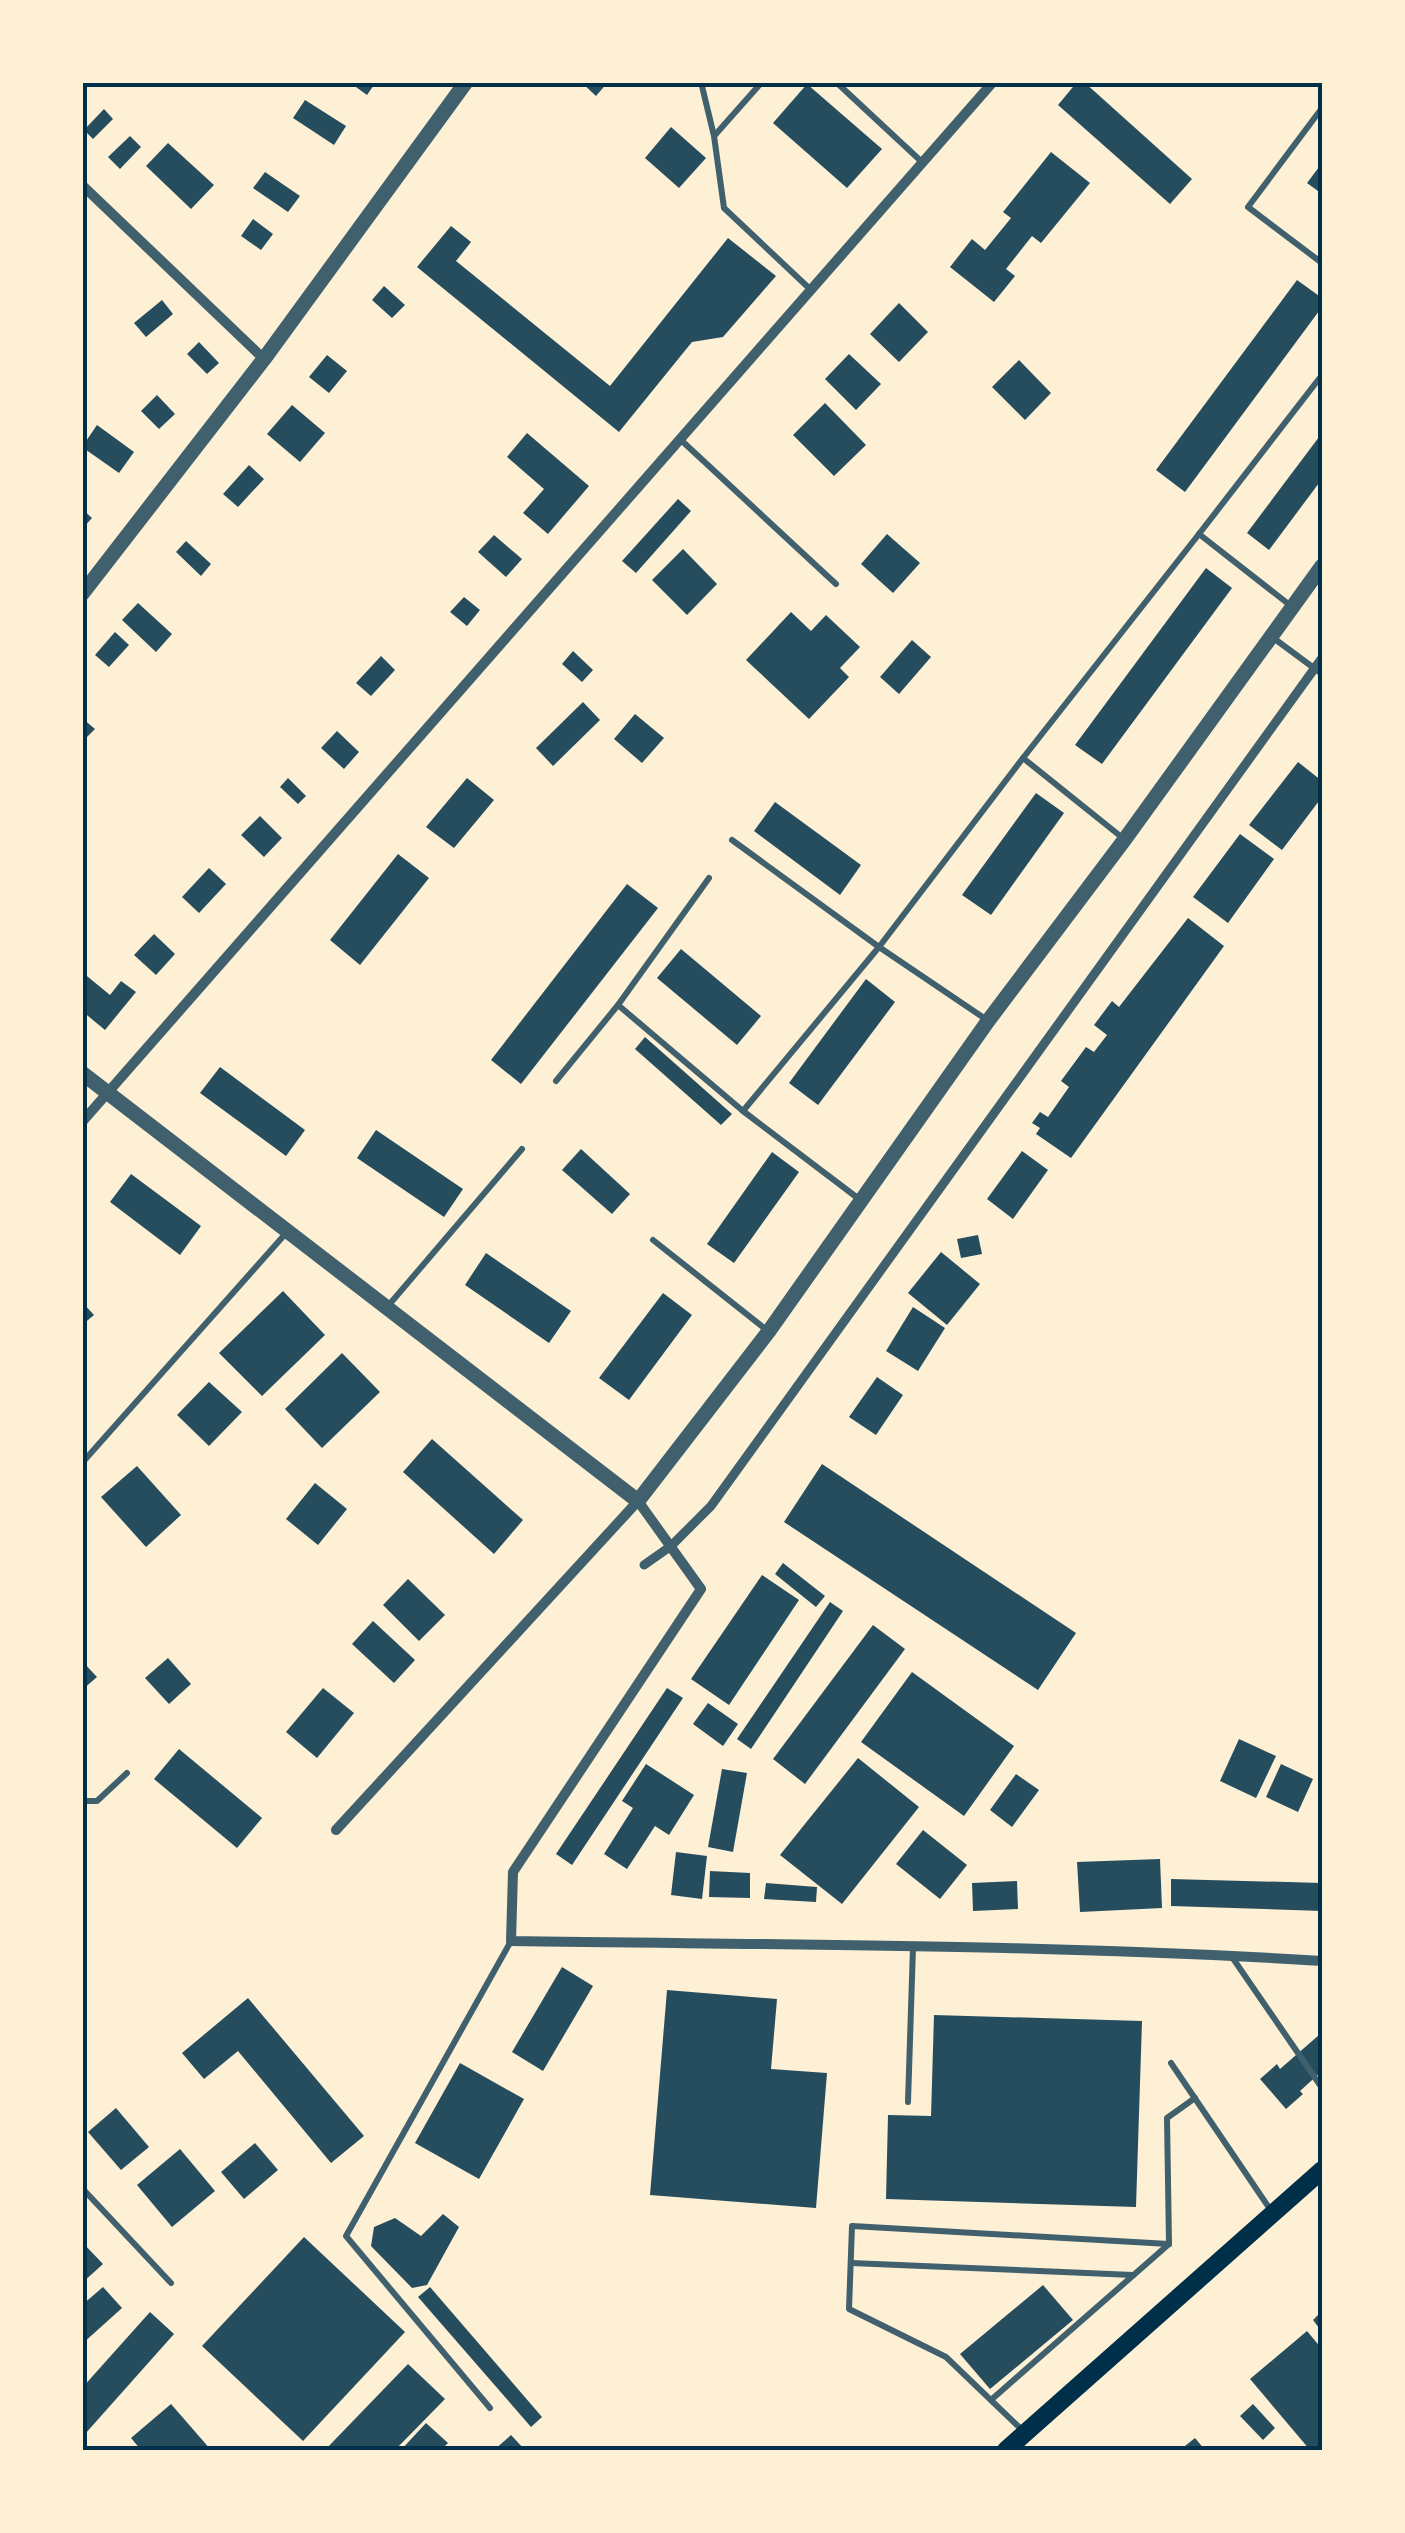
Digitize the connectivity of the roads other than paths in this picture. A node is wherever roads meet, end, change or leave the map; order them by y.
1 (466, 82) edge
2 (701, 82) edge
3 (762, 82) edge
4 (836, 82) edge
5 (993, 82) edge
6 (1322, 108) edge
7 (714, 136) junction
8 (923, 163) junction
9 (82, 186) edge
10 (1322, 262) edge
11 (811, 290) junction
12 (264, 360) junction
13 (1322, 375) edge
14 (682, 441) junction
15 (1199, 534) junction
16 (1322, 566) edge
17 (836, 584) dead end
18 (82, 594) edge
19 (1292, 607) junction
20 (1272, 636) junction
21 (1322, 658) edge
22 (1319, 671) edge
23 (1023, 758) junction
24 (1124, 839) junction
25 (732, 840) dead end
26 (709, 878) dead end
27 (879, 947) junction
28 (618, 1005) junction
29 (988, 1020) junction
30 (82, 1073) edge
31 (556, 1081) dead end
32 (110, 1093) junction
33 (743, 1111) junction
34 (82, 1122) edge
35 (522, 1148) dead end
36 (860, 1199) junction
37 (288, 1232) junction
38 (653, 1240) dead end
39 (387, 1307) junction
40 (768, 1331) junction
41 (82, 1463) edge
42 (638, 1500) junction
43 (671, 1546) junction
44 (644, 1565) dead end
45 (127, 1773) dead end
46 (82, 1801) edge
47 (336, 1830) dead end
48 (511, 1941) junction
49 (913, 1947) junction
50 (1231, 1956) junction
51 (1322, 1962) edge
52 (1171, 2063) dead end
53 (1322, 2088) edge
54 (1194, 2098) junction
55 (908, 2102) dead end
56 (1322, 2170) edge
57 (82, 2188) edge
58 (1273, 2213) junction
59 (1169, 2244) junction
60 (851, 2264) junction
61 (1134, 2275) junction
62 (171, 2283) dead end
63 (991, 2400) junction
64 (490, 2408) dead end
65 (1026, 2434) junction
66 (1006, 2450) edge

1 - 12 street
2 - 7 lane
3 - 7 lane
4 - 8 lane
5 - 8 street
6 - 10 lane
7 - 11 lane
8 - 11 street
9 - 12 street
11 - 14 street
12 - 18 street
13 - 15 lane
14 - 17 lane
14 - 32 street
15 - 19 lane
15 - 23 lane
16 - 19 street
19 - 20 street
20 - 22 lane
20 - 24 street
21 - 22 street
22 - 43 street
23 - 24 lane
23 - 27 lane
24 - 29 street
25 - 27 lane
26 - 28 lane
27 - 29 lane
27 - 33 lane
28 - 31 lane
28 - 33 lane
29 - 36 street
30 - 32 street
32 - 34 street
32 - 37 street
33 - 36 lane
35 - 39 lane
36 - 40 street
37 - 39 street
37 - 41 lane
38 - 40 lane
39 - 42 street
40 - 42 street
42 - 43 street
42 - 47 street
43 - 44 street
43 - 48 street
45 - 46 lane
48 - 49 street
48 - 64 lane
49 - 50 street
49 - 55 lane
50 - 51 street
50 - 53 lane
52 - 54 lane
54 - 58 lane
54 - 59 lane
56 - 58 main road
57 - 62 lane
58 - 65 main road
59 - 60 lane
59 - 61 lane
60 - 61 lane
60 - 63 lane
61 - 63 lane
63 - 65 lane
65 - 66 main road

